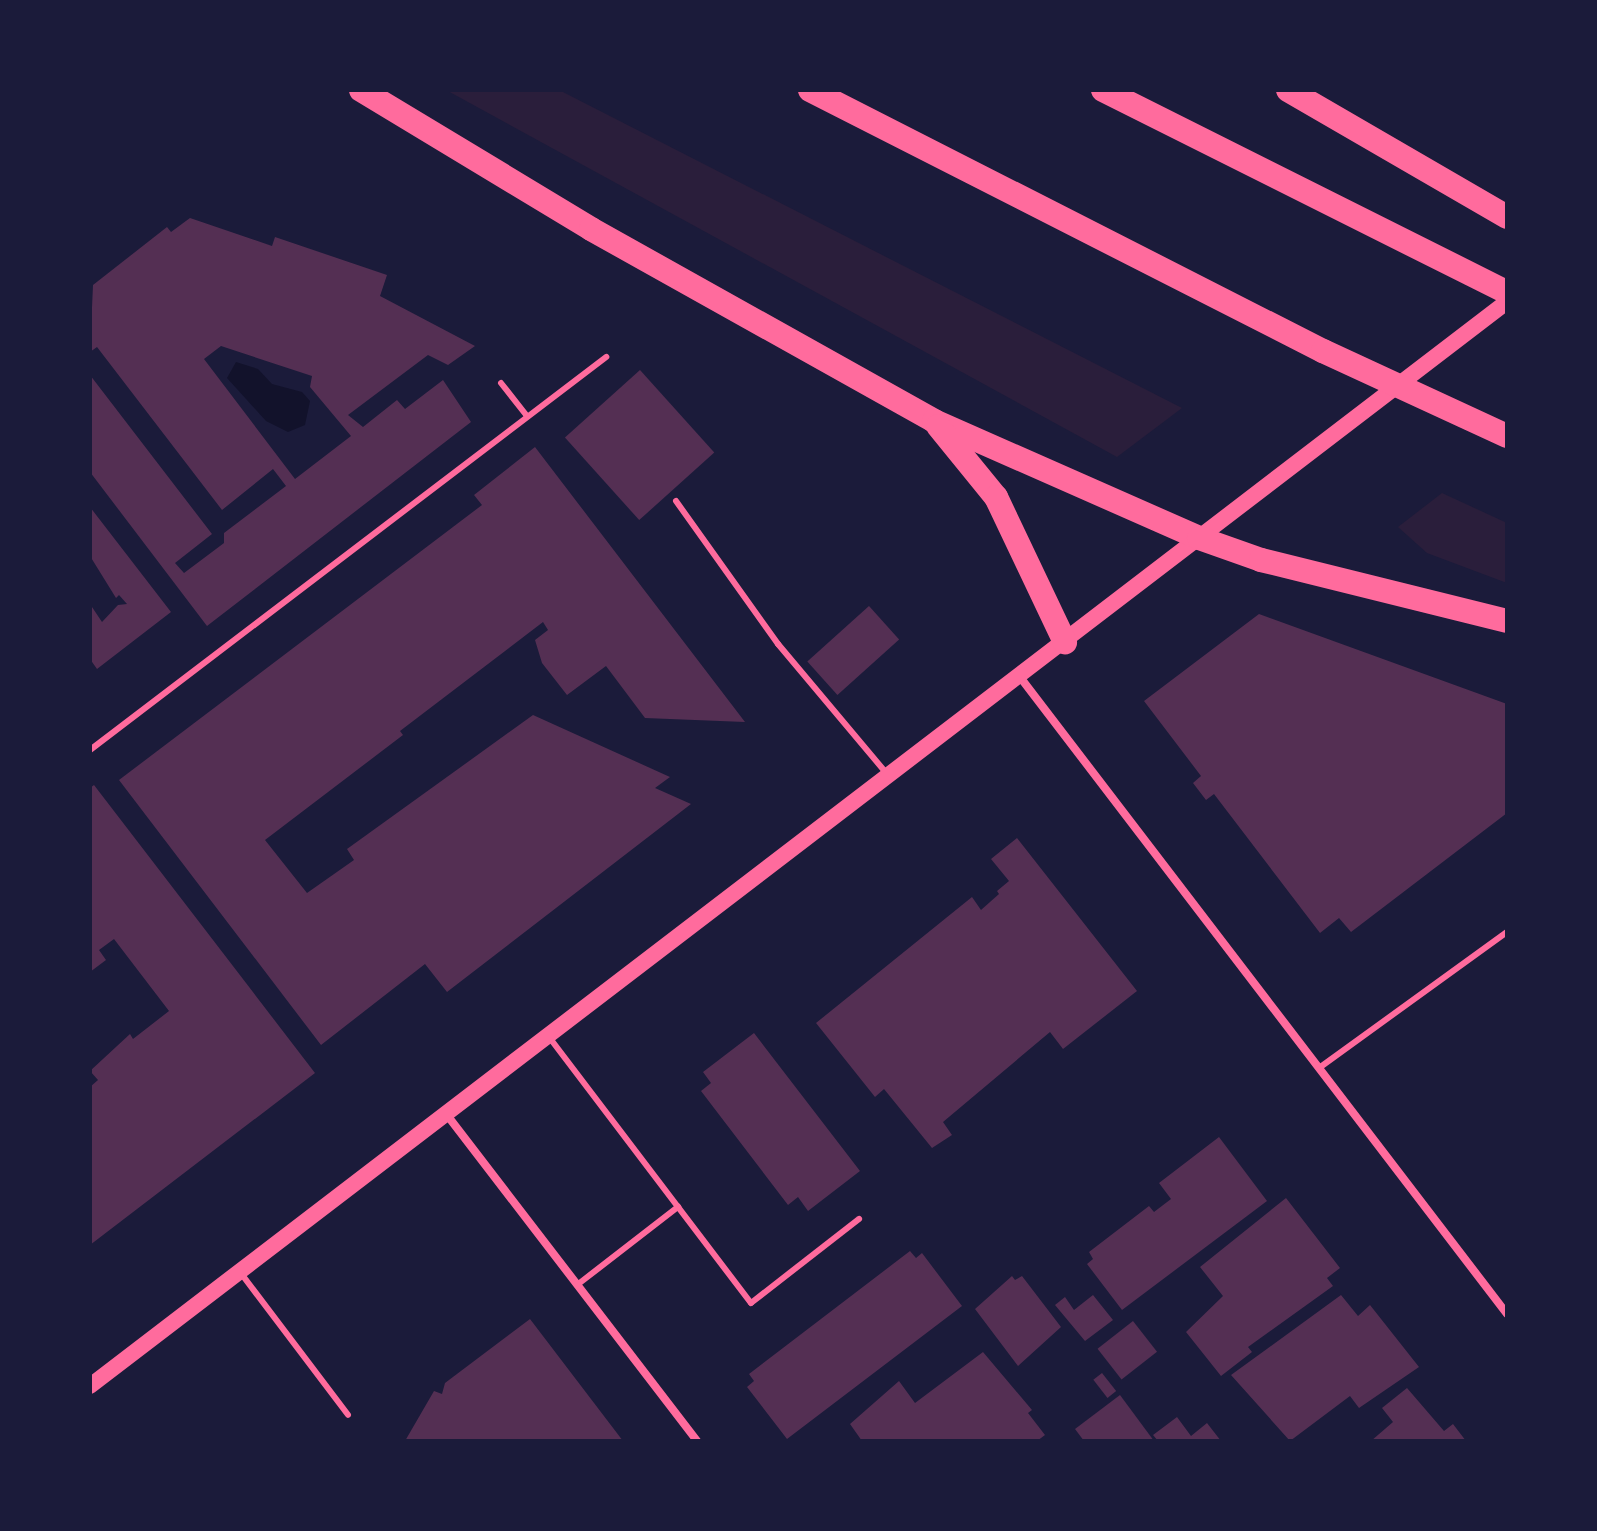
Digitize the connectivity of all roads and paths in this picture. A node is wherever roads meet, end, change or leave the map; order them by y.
1 (361, 90) edge
2 (810, 90) edge
3 (1103, 90) edge
4 (1288, 90) edge
5 (1507, 217) edge
6 (1507, 292) edge
7 (1507, 302) edge
8 (606, 357) dead end
9 (501, 383) dead end
10 (527, 416) junction
11 (934, 421) junction
12 (1507, 436) edge
13 (676, 501) dead end
14 (1199, 538) junction
15 (1507, 621) edge
16 (1065, 642) junction
17 (1020, 677) junction
18 (90, 750) edge
19 (889, 777) junction
20 (1507, 932) edge
21 (549, 1037) junction
22 (1319, 1068) junction
23 (447, 1115) junction
24 (678, 1207) junction
25 (859, 1219) dead end
26 (240, 1272) junction
27 (577, 1285) junction
28 (1507, 1314) edge
29 (90, 1386) edge
30 (348, 1415) dead end
31 (697, 1441) edge

1 - 11 highway
2 - 12 highway
3 - 6 highway
4 - 5 highway
7 - 14 main road
8 - 10 lane
9 - 10 lane
10 - 18 lane
11 - 14 highway
11 - 16 highway
13 - 19 lane
14 - 15 highway
14 - 16 main road
16 - 17 main road
17 - 19 main road
17 - 22 street
19 - 21 main road
20 - 22 lane
21 - 23 main road
21 - 24 lane
22 - 28 street
23 - 26 main road
23 - 27 street
24 - 25 lane
24 - 27 lane
26 - 29 main road
26 - 30 lane
27 - 31 street

